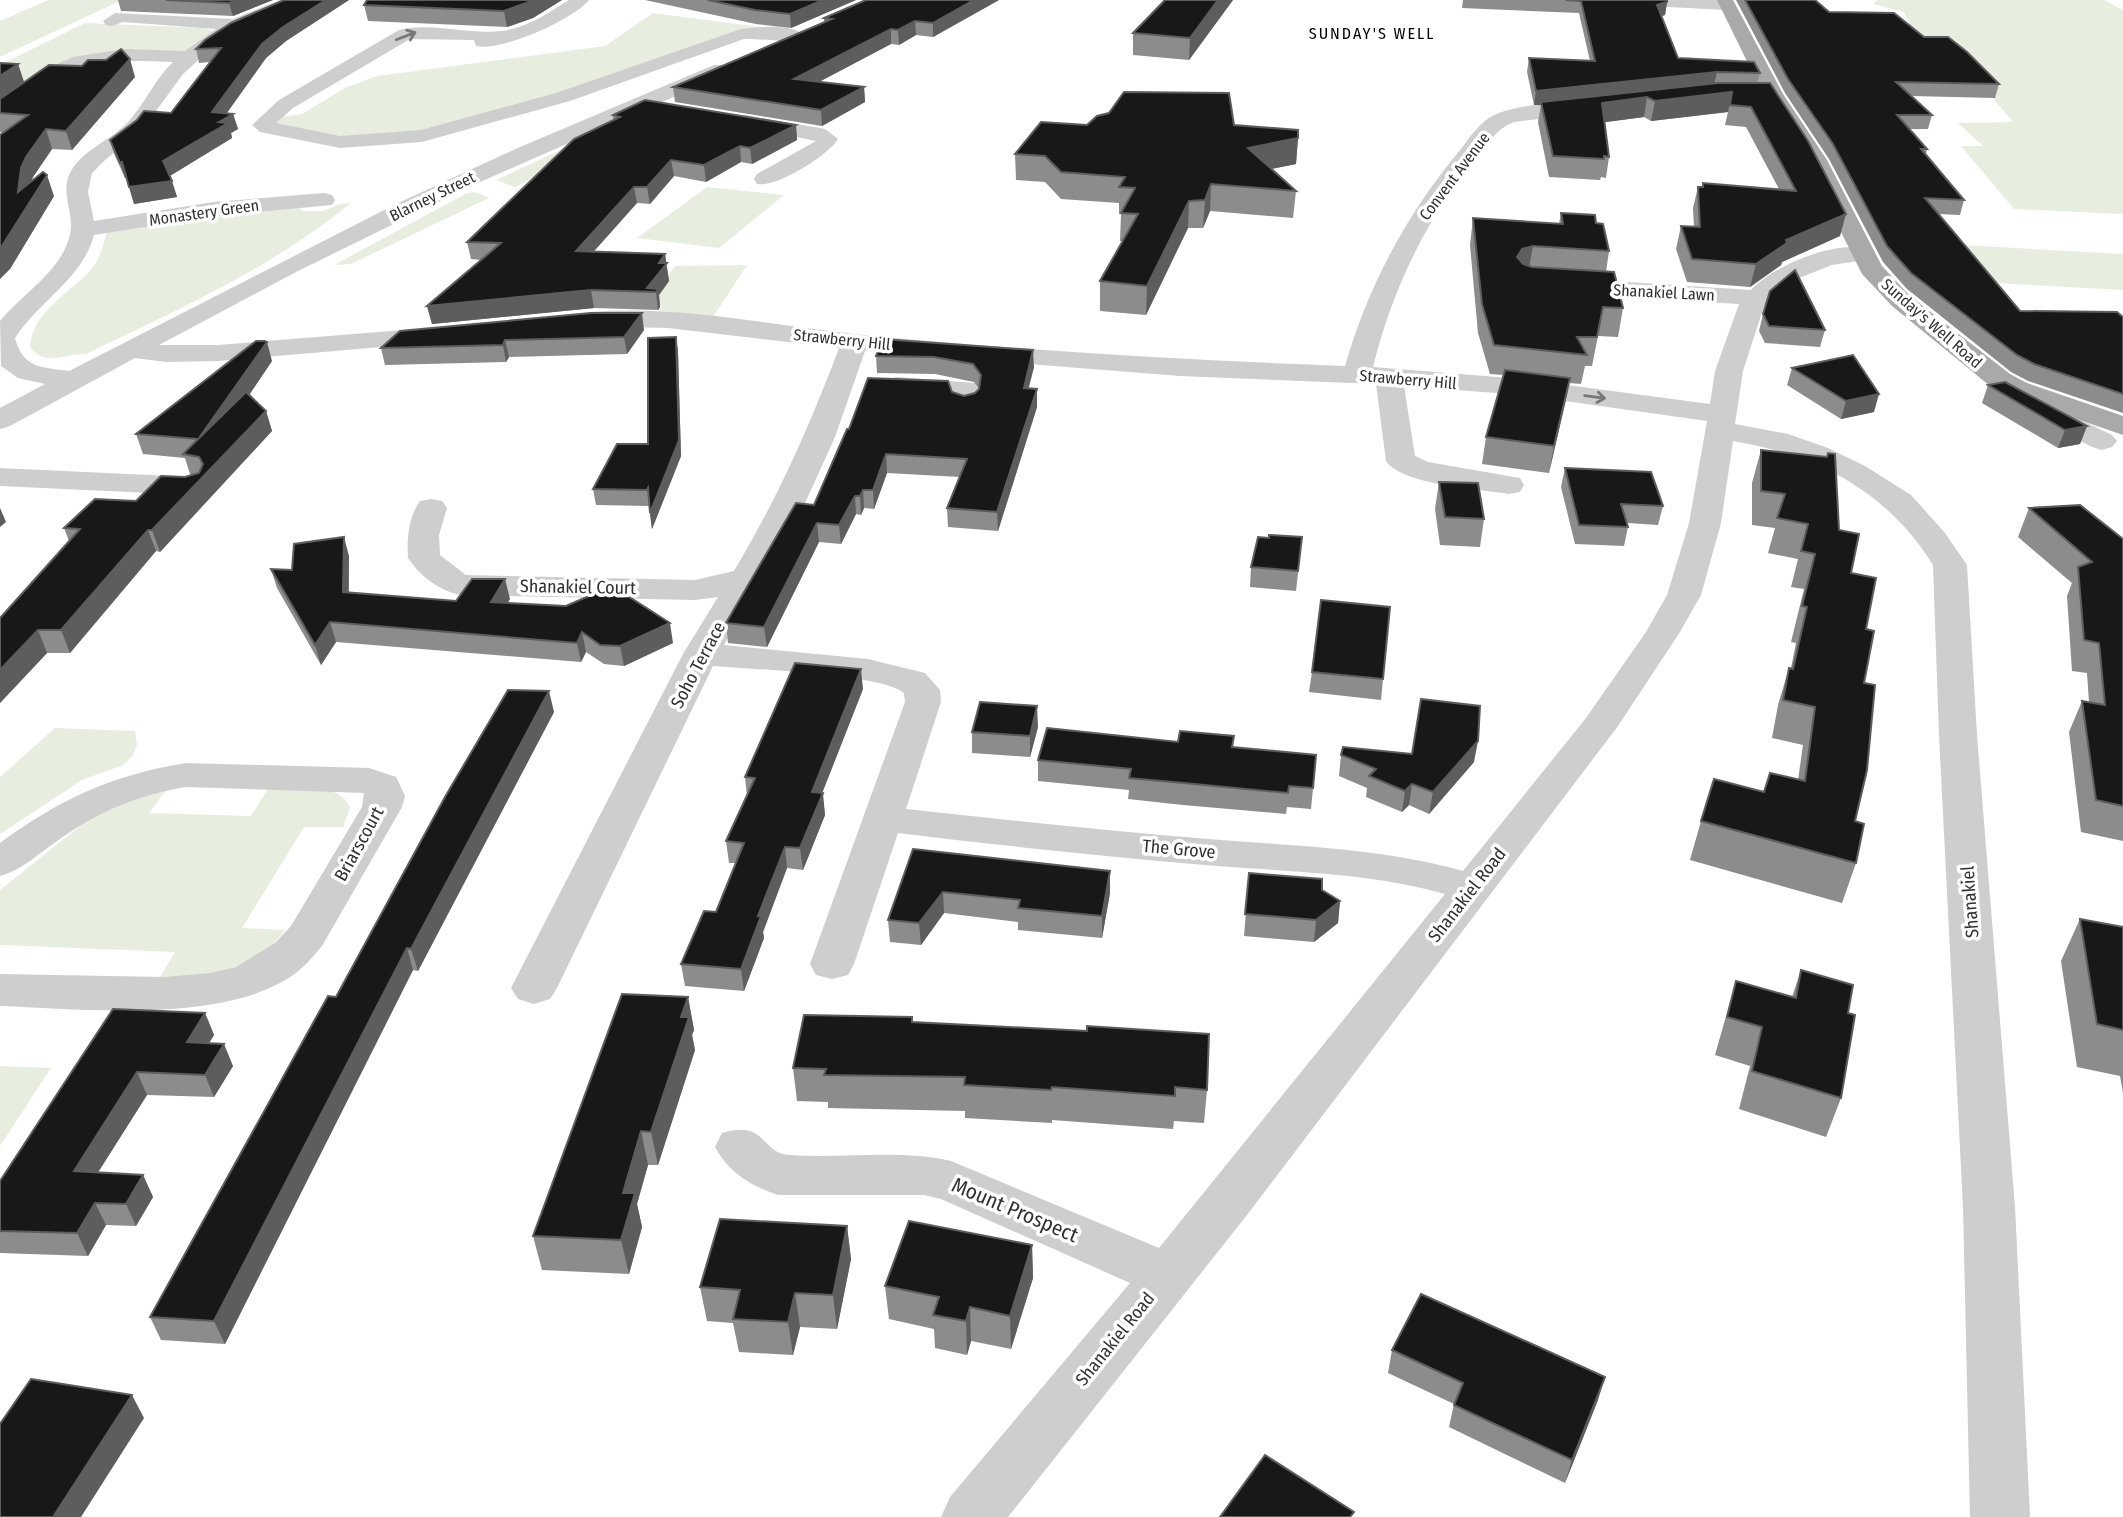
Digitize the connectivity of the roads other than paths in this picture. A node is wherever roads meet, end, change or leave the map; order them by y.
1 (295, 0) edge
2 (581, 0) edge
3 (1726, 3) edge
4 (1625, 4) edge
5 (112, 21) dead end
6 (236, 25) junction
7 (508, 37) junction
8 (441, 50) dead end
9 (759, 52) edge
10 (189, 57) junction
11 (400, 59) dead end
12 (735, 62) edge
13 (346, 70) junction
14 (1748, 94) edge
15 (1773, 94) junction
16 (638, 105) junction
17 (1606, 106) edge
18 (674, 110) edge
19 (0, 111) edge
20 (722, 118) edge
21 (765, 179) dead end
22 (319, 204) dead end
23 (85, 229) junction
24 (1862, 254) junction
25 (1541, 285) edge
26 (1757, 298) junction
27 (570, 322) edge
28 (461, 333) edge
29 (855, 342) junction
30 (130, 349) junction
31 (1357, 374) junction
32 (1389, 376) junction
33 (73, 380) junction
34 (839, 383) junction
35 (2017, 389) joint
36 (965, 402) edge
37 (0, 420) edge
38 (1721, 422) junction
39 (2113, 434) edge
40 (0, 477) edge
41 (1509, 485) dead end
42 (192, 486) edge
43 (0, 498) edge
44 (82, 505) dead end
45 (430, 508) dead end
46 (748, 576) junction
47 (701, 654) junction
48 (883, 819) junction
49 (0, 863) edge
50 (1473, 888) junction
51 (832, 964) dead end
52 (534, 988) dead end
53 (0, 990) edge
54 (740, 1147) dead end
55 (1167, 1275) junction
56 (971, 1517) edge
57 (2000, 1517) edge

1 - 6 street
2 - 7 street
3 - 4 street
3 - 15 main road, Sunday's Well Road
5 - 6 street
6 - 10 street
7 - 8 street
13 -> 7 street
9 - 13 street
10 - 19 street
10 - 23 street
11 - 13 street
12 - 16 street, Blarney Street
14 - 15 street
15 - 24 main road, Sunday's Well Road
16 - 18 street
16 - 30 street, Blarney Street
17 - 31 street, Convent Avenue
20 - 21 street
22 - 23 street, Monastery Green
23 - 33 street
24 - 26 street, Shanakiel Road
24 - 35 main road, Sunday's Well Road
25 - 26 street, Shanakiel Lawn
26 - 38 street, Shanakiel Road
27 - 29 street, Strawberry Hill
28 - 30 street
29 - 31 street, Strawberry Hill
29 - 34 street, Soho Terrace
30 - 33 street, Blarney Street
31 - 32 street, Strawberry Hill
32 -> 38 street, Strawberry Hill
32 - 41 street
33 - 37 street, Blarney Street
34 - 36 street
34 - 46 street, Soho Terrace
35 - 39 street
38 - 50 street, Shanakiel Road
38 - 57 street, Shanakiel
40 - 42 street
43 - 44 street
45 - 46 street, Shanakiel Court
46 - 47 street, Soho Terrace
47 - 48 street
47 - 52 street, Soho Terrace
48 - 50 street, The Grove
48 - 51 street
49 - 53 street, Briarscourt
50 - 55 street, Shanakiel Road
54 - 55 street, Mount Prospect
55 - 56 street, Shanakiel Road

